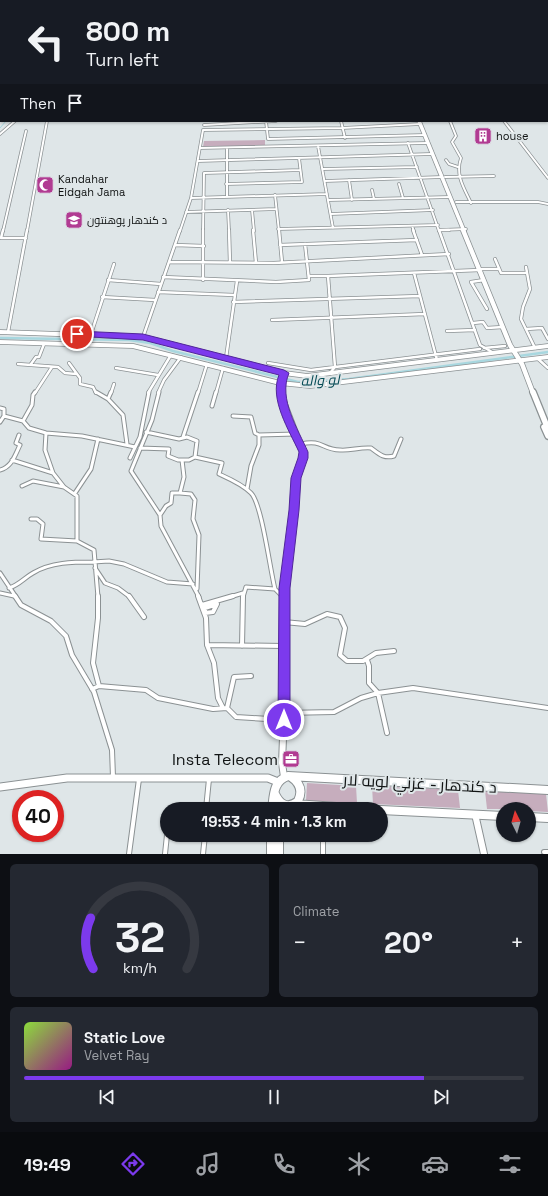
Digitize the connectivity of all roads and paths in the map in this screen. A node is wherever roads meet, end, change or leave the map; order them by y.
1 (14, 122) edge
2 (47, 122) edge
3 (250, 122) edge
4 (266, 122) edge
5 (341, 122) edge
6 (420, 122) edge
7 (450, 122) edge
8 (505, 122) edge
9 (204, 125) dead end
10 (342, 128) junction
11 (267, 129) junction
12 (26, 131) dead end
13 (386, 131) dead end
14 (0, 134) edge
15 (388, 136) junction
16 (425, 136) junction
17 (345, 138) junction
18 (428, 141) junction
19 (408, 143) junction
20 (318, 146) junction
21 (200, 148) junction
22 (227, 148) junction
23 (432, 154) junction
24 (413, 155) junction
25 (299, 158) junction
26 (320, 158) junction
27 (226, 160) junction
28 (446, 160) dead end
29 (198, 161) junction
30 (417, 167) junction
31 (458, 167) junction
32 (322, 169) junction
33 (300, 170) junction
34 (226, 172) junction
35 (494, 176) dead end
36 (443, 177) junction
37 (460, 177) junction
38 (421, 178) junction
39 (548, 178) edge
40 (349, 180) junction
41 (325, 181) junction
42 (226, 184) junction
43 (399, 184) dead end
44 (372, 190) dead end
45 (327, 194) junction
46 (275, 195) junction
47 (226, 197) junction
48 (428, 197) junction
49 (450, 197) junction
50 (191, 198) junction
51 (204, 198) junction
52 (403, 198) junction
53 (374, 199) junction
54 (329, 200) junction
55 (352, 200) junction
56 (456, 202) junction
57 (471, 203) junction
58 (548, 204) edge
59 (276, 209) junction
60 (228, 210) junction
61 (252, 210) junction
62 (433, 210) junction
63 (204, 211) junction
64 (186, 212) junction
65 (331, 214) junction
66 (438, 225) junction
67 (412, 226) junction
68 (333, 228) junction
69 (278, 229) junction
70 (465, 229) junction
71 (440, 230) junction
72 (26, 238) junction
73 (417, 240) junction
74 (305, 244) junction
75 (175, 245) junction
76 (280, 245) junction
77 (204, 246) junction
78 (449, 254) junction
79 (422, 255) junction
80 (495, 259) dead end
81 (308, 261) junction
82 (169, 262) junction
83 (282, 262) junction
84 (256, 263) junction
85 (114, 264) dead end
86 (203, 264) junction
87 (230, 264) junction
88 (526, 267) dead end
89 (499, 269) junction
90 (481, 270) junction
91 (455, 271) junction
92 (414, 273) junction
93 (525, 273) junction
94 (309, 276) junction
95 (328, 276) junction
96 (163, 278) junction
97 (108, 280) junction
98 (203, 280) junction
99 (484, 280) junction
100 (237, 281) junction
101 (161, 284) junction
102 (158, 292) junction
103 (234, 295) junction
104 (420, 296) junction
105 (102, 297) junction
106 (330, 299) junction
107 (155, 300) junction
108 (233, 302) junction
109 (487, 309) dead end
110 (425, 314) junction
111 (331, 318) junction
112 (272, 320) dead end
113 (473, 323) junction
114 (503, 327) junction
115 (526, 329) junction
116 (475, 330) junction
117 (447, 331) dead end
118 (0, 332) edge
119 (8, 332) junction
120 (91, 334) junction
121 (143, 337) junction
122 (548, 339) edge
123 (1, 343) edge
124 (44, 344) junction
125 (505, 346) dead end
126 (548, 346) edge
127 (480, 347) junction
128 (484, 348) junction
129 (535, 348) junction
130 (513, 350) junction
131 (492, 353) junction
132 (435, 354) junction
133 (171, 355) junction
134 (476, 355) junction
135 (181, 357) junction
136 (548, 357) edge
137 (226, 358) junction
138 (537, 358) junction
139 (437, 360) junction
140 (518, 360) junction
141 (69, 363) dead end
142 (268, 363) dead end
143 (18, 364) dead end
144 (31, 364) junction
145 (207, 364) junction
146 (52, 367) junction
147 (335, 367) junction
148 (116, 368) dead end
149 (223, 368) junction
150 (548, 368) edge
151 (343, 372) junction
152 (76, 374) junction
153 (330, 374) junction
154 (158, 375) junction
155 (282, 378) junction
156 (114, 384) dead end
157 (108, 399) junction
158 (212, 406) dead end
159 (0, 408) edge
160 (541, 414) junction
161 (4, 416) junction
162 (233, 416) dead end
163 (23, 421) junction
164 (0, 422) edge
165 (548, 429) edge
166 (146, 432) junction
167 (46, 433) junction
168 (296, 434) junction
169 (259, 435) junction
170 (18, 436) dead end
171 (548, 436) edge
172 (183, 437) junction
173 (98, 439) junction
174 (402, 439) dead end
175 (127, 444) junction
176 (301, 444) junction
177 (135, 447) junction
178 (140, 448) junction
179 (195, 457) junction
180 (130, 458) dead end
181 (12, 460) junction
182 (182, 460) junction
183 (0, 470) edge
184 (53, 473) junction
185 (22, 486) dead end
186 (64, 487) junction
187 (247, 489) junction
188 (75, 493) junction
189 (180, 493) junction
190 (160, 514) junction
191 (31, 519) dead end
192 (77, 541) junction
193 (94, 562) junction
194 (0, 573) edge
195 (193, 584) junction
196 (9, 588) junction
197 (275, 589) junction
198 (197, 592) junction
199 (0, 593) edge
200 (243, 593) junction
201 (14, 596) junction
202 (284, 598) junction
203 (202, 605) junction
204 (144, 617) dead end
205 (284, 622) junction
206 (207, 645) junction
207 (242, 646) junction
208 (284, 646) junction
209 (394, 651) dead end
210 (367, 660) junction
211 (251, 676) dead end
212 (99, 686) junction
213 (92, 689) junction
214 (378, 693) junction
215 (225, 708) junction
216 (548, 708) edge
217 (284, 713) junction
218 (284, 720) junction
219 (387, 733) dead end
220 (113, 779) junction
221 (139, 779) junction
222 (209, 779) junction
223 (284, 779) junction
224 (0, 787) edge
225 (548, 790) edge
226 (274, 791) junction
227 (207, 802) edge
228 (273, 802) edge
229 (279, 802) edge
230 (296, 802) edge
231 (388, 810) edge
232 (475, 814) junction
233 (496, 816) edge
234 (536, 817) edge
235 (548, 818) edge
236 (166, 842) edge
237 (204, 842) edge
238 (271, 842) edge
239 (279, 842) edge
240 (323, 842) edge
241 (129, 854) edge
242 (165, 854) edge
243 (203, 854) edge
244 (271, 854) edge
245 (279, 854) edge
246 (323, 854) edge
247 (484, 854) edge

1 - 14 street
2 - 72 street
3 - 9 street
4 - 11 street
5 - 10 street
6 - 10 street
6 - 16 main road
6 - 18 main road
7 - 31 street
8 - 39 street
10 - 11 street
10 - 17 street
11 - 17 street
11 - 21 street
12 - 72 street
13 - 15 street
15 - 16 street
15 - 17 street
16 - 18 main road
18 - 19 street
18 - 23 main road
18 - 36 main road
19 - 20 street
19 - 24 street
20 - 22 street
20 - 26 street
21 - 22 street
21 - 29 street
22 - 27 street
23 - 24 street
23 - 36 main road
24 - 26 street
24 - 30 street
25 - 26 street
25 - 27 street
25 - 33 street
26 - 32 street
27 - 29 street
27 - 34 street
28 - 31 street
29 - 50 street
30 - 32 street
30 - 38 street
31 - 37 street
32 - 41 street
33 - 34 street
33 - 42 street
34 - 42 street
34 - 51 street
35 - 37 street
36 - 37 street
36 - 38 street
36 - 49 main road
36 - 56 main road
37 - 57 street
38 - 40 street
38 - 48 street
40 - 41 street
40 - 55 street
41 - 45 street
42 - 47 street
43 - 52 street
44 - 53 street
45 - 46 street
45 - 54 street
46 - 47 street
46 - 59 street
47 - 51 street
48 - 49 street
48 - 52 street
48 - 62 street
49 - 70 main road
50 - 51 street
50 - 64 street
51 - 63 street
52 - 53 street
53 - 55 street
54 - 55 street
54 - 65 street
56 - 57 street
56 - 70 main road
57 - 58 street
59 - 61 street
59 - 69 street
60 - 61 street
60 - 63 street
60 - 87 street
61 - 84 street
62 - 65 street
62 - 66 street
63 - 64 street
63 - 77 street
64 - 75 street
65 - 68 street
66 - 67 street
66 - 71 street
67 - 68 street
67 - 73 street
68 - 69 street
69 - 76 street
70 - 71 street
70 - 90 main road
71 - 78 street
72 - 119 street
73 - 74 street
73 - 79 street
74 - 76 street
74 - 81 street
75 - 77 street
75 - 82 street
76 - 83 street
77 - 86 street
78 - 79 street
78 - 91 street
79 - 81 street
80 - 89 street
81 - 83 street
81 - 94 street
82 - 86 street
82 - 96 street
83 - 84 street
84 - 87 street
85 - 97 street
86 - 87 street
86 - 98 street
88 - 93 street
89 - 90 street
89 - 93 street
90 - 91 street
90 - 99 main road
90 - 130 main road
91 - 92 street
91 - 113 street
92 - 95 street
92 - 104 street
93 - 115 street
94 - 95 street
94 - 100 street
95 - 106 street
96 - 98 street
96 - 101 street
97 - 101 street
97 - 105 street
98 - 100 street
99 - 109 street
99 - 114 main road
100 - 103 street
101 - 102 street
102 - 103 street
102 - 107 street
103 - 108 street
104 - 106 street
104 - 110 street
105 - 107 street
105 - 120 street
106 - 108 street
106 - 111 street
107 - 121 street
108 - 137 street
110 - 111 street
110 - 132 street
111 - 112 street
111 - 147 street
113 - 114 street
113 - 116 street
114 - 130 main road
115 - 122 street
115 - 129 street
116 - 117 street
116 - 127 street
118 - 119 street
119 - 120 street
120 - 121 street
121 - 137 street
123 - 124 street
124 - 133 street
124 - 144 street
125 - 128 street
126 - 129 street
127 - 128 street
127 - 132 street
127 - 134 street
128 - 131 street
129 - 130 street
130 - 131 street
130 - 140 main road
131 - 134 street
132 - 139 street
132 - 147 street
133 - 135 street
133 - 154 street
134 - 139 street
135 - 145 street
135 - 166 street
136 - 138 street
137 - 155 street
138 - 140 street
138 - 150 street
139 - 151 street
140 - 155 street
140 - 160 main road
141 - 152 street
142 - 147 street
143 - 144 street
144 - 146 street
145 - 149 street
145 - 172 street
146 - 152 street
146 - 163 street
147 - 151 street
147 - 153 street
148 - 154 street
149 - 155 street
149 - 158 street
151 - 153 street
152 - 157 street
153 - 155 street
154 - 177 street
155 - 168 street
156 - 157 street
157 - 175 street
159 - 161 street
160 - 165 main road
160 - 171 main road
161 - 163 street
161 - 164 street
162 - 169 street
163 - 167 street
166 - 172 street
166 - 178 street
167 - 173 street
167 - 184 street
168 - 169 street
168 - 176 street
169 - 187 street
170 - 181 street
172 - 179 street
173 - 175 street
173 - 188 street
174 - 176 street
175 - 177 street
176 - 202 street
177 - 180 street
178 - 182 street
178 - 190 street
179 - 182 street
179 - 187 street
181 - 183 street
181 - 184 street
182 - 189 street
184 - 186 street
185 - 186 street
186 - 188 street
187 - 197 street
188 - 192 street
189 - 190 street
189 - 198 street
190 - 195 street
191 - 192 street
192 - 193 street
193 - 196 street
193 - 212 street
194 - 196 street
195 - 198 street
195 - 204 street
196 - 201 street
197 - 200 street
197 - 202 street
198 - 203 street
199 - 201 street
200 - 203 street
200 - 207 street
201 - 213 street
202 - 205 street
203 - 206 street
205 - 208 street
205 - 210 street
206 - 207 street
206 - 215 street
207 - 208 street
208 - 217 street
209 - 210 street
210 - 214 street
211 - 215 street
212 - 213 street
212 - 215 street
213 - 220 street
214 - 216 street
214 - 217 street
214 - 219 street
215 - 218 street
217 - 218 street
218 - 223 street
220 - 221 main road
220 - 224 main road
221 - 222 main road
221 - 241 street
222 - 223 main road
222 - 227 street
223 - 225 highway, د کندهار - غزني لويه لار
223 - 226 highway
223 - 230 highway
226 - 228 highway
226 - 229 highway
231 - 232 highway, د کندهار - غزني لويه لار
232 - 233 highway, د کندهار - غزني لويه لار
232 - 247 street
234 - 235 highway
236 - 242 street
237 - 243 street
238 - 244 highway
239 - 245 highway
240 - 246 street

